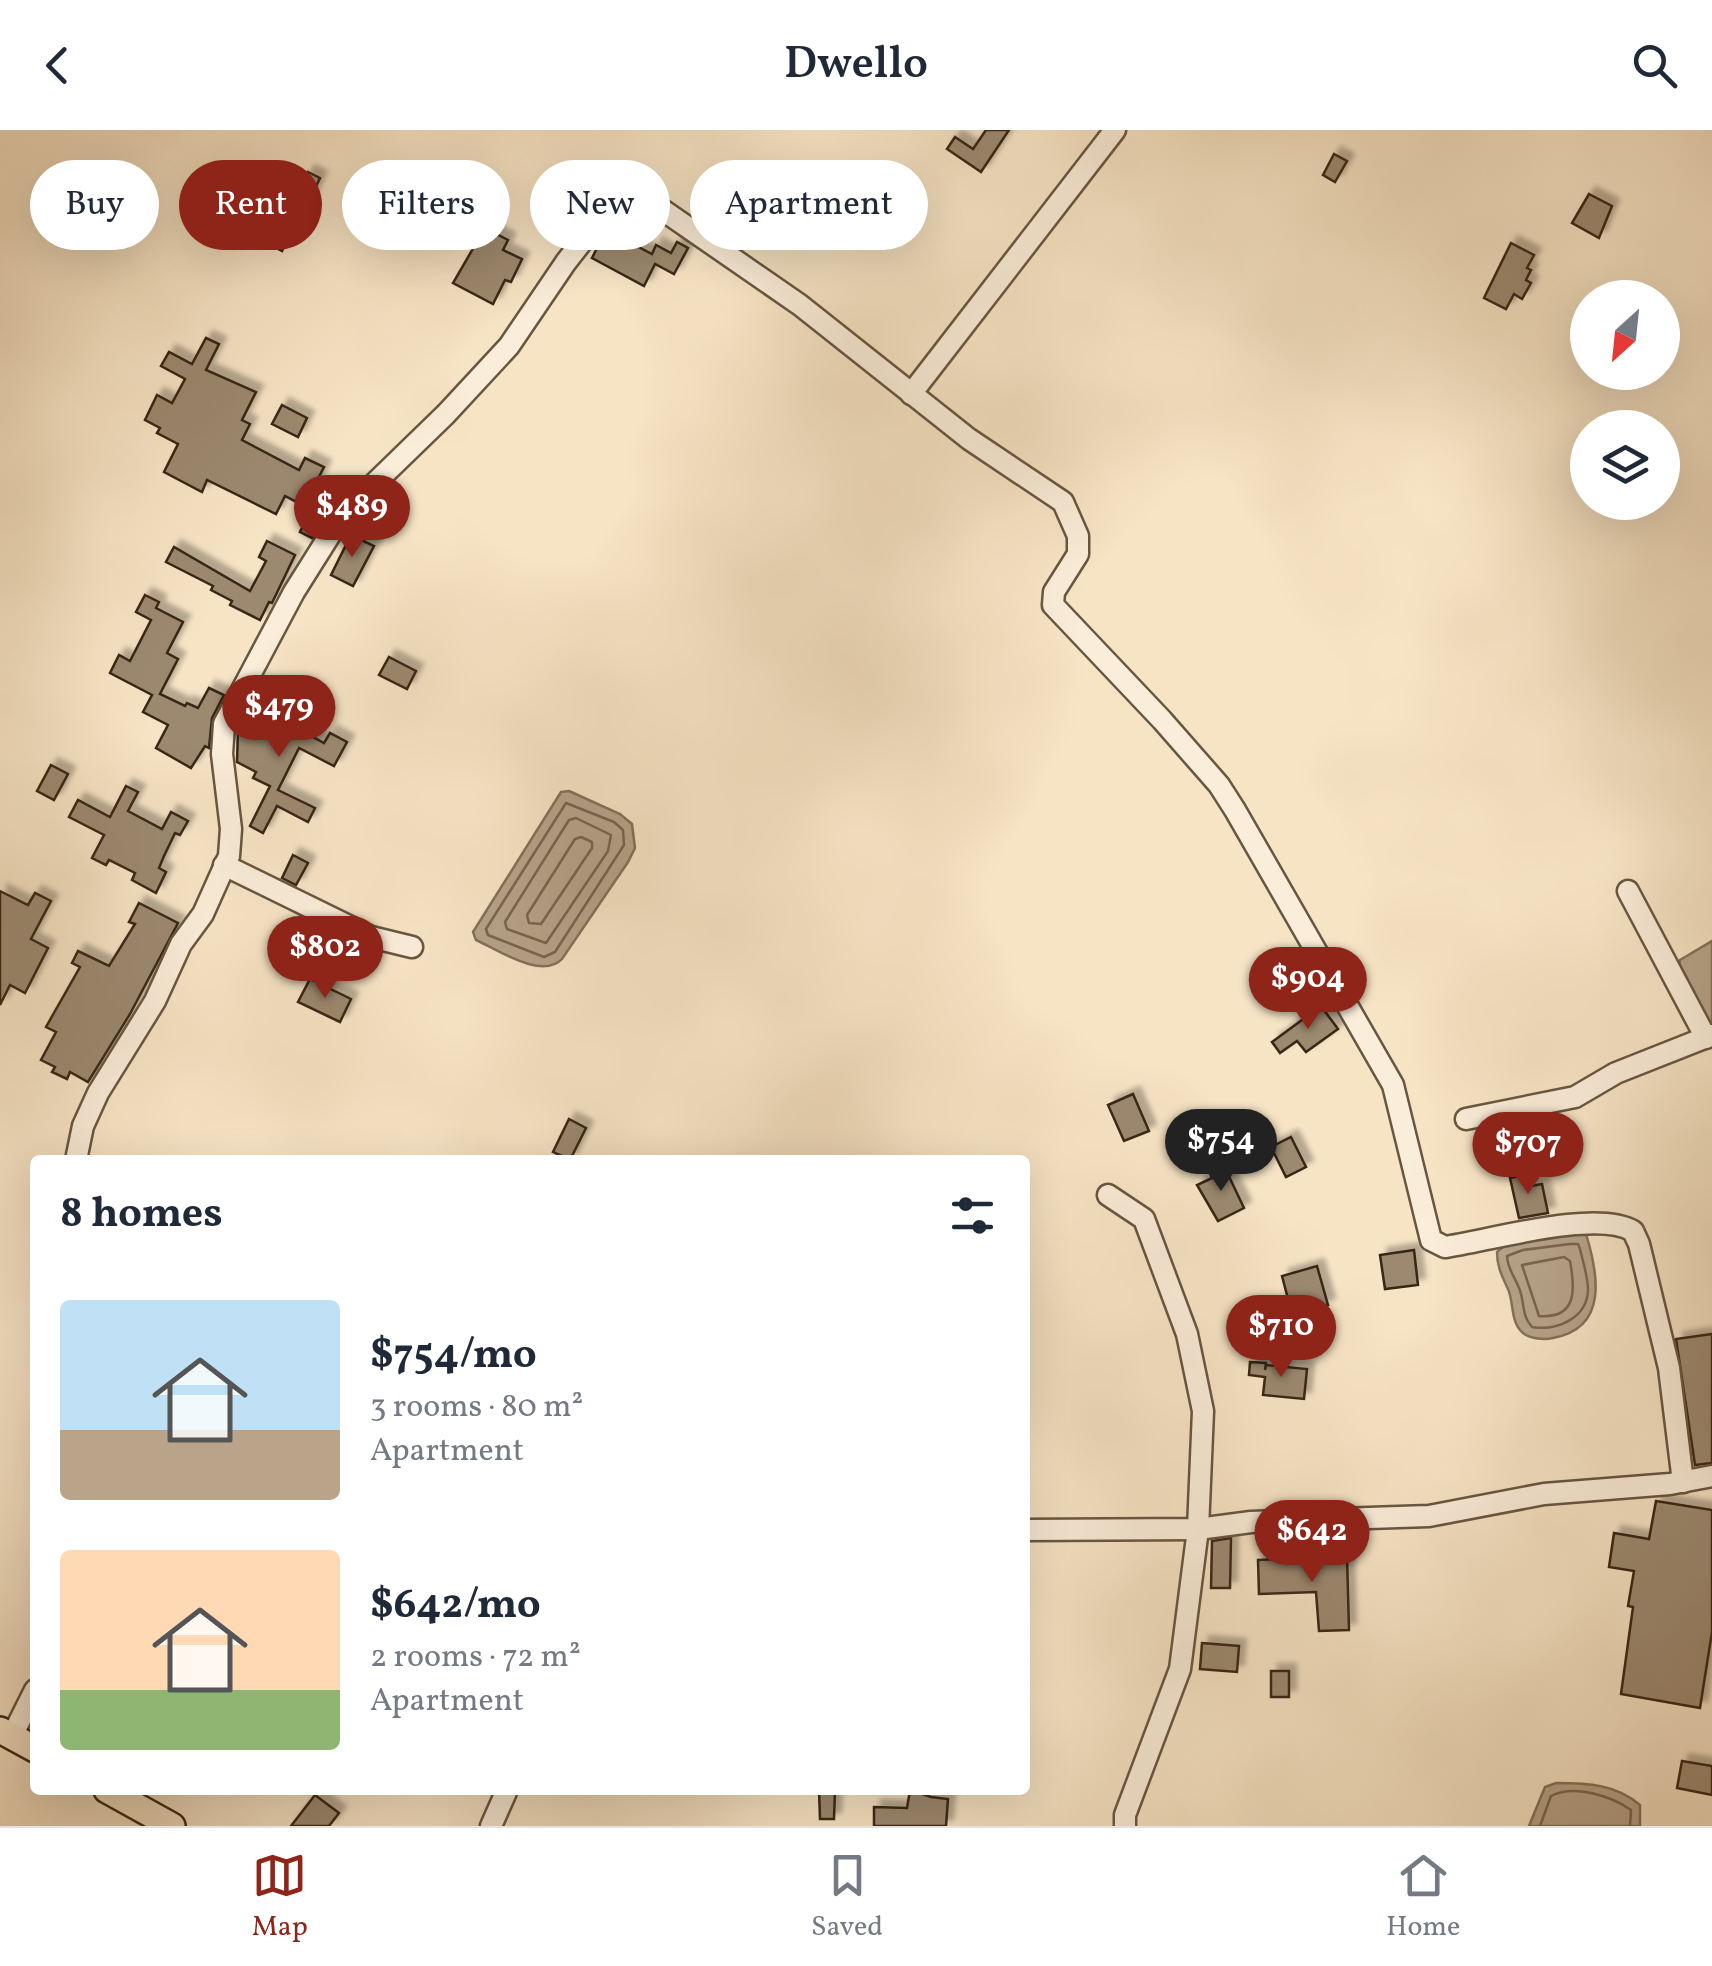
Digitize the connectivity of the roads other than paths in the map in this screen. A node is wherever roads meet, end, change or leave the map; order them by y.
1 (1114, 130) edge
2 (910, 394) junction
3 (224, 865) junction
4 (1628, 891) dead end
5 (412, 947) dead end
6 (1709, 1037) edge
7 (1466, 1119) dead end
8 (77, 1155) edge
9 (1108, 1195) dead end
10 (1712, 1476) edge
11 (1683, 1482) junction
12 (1198, 1529) junction
13 (1030, 1530) edge
14 (30, 1697) edge
15 (6, 1733) edge
16 (30, 1747) edge
17 (117, 1795) edge
18 (505, 1795) edge
19 (172, 1826) edge
20 (491, 1826) edge
21 (1125, 1826) edge

1 - 2 street
2 - 3 street
2 - 11 street
3 - 5 street
3 - 8 street
4 - 6 street
6 - 7 street
9 - 12 street
10 - 11 street
11 - 12 street
12 - 13 street
12 - 21 street
14 - 15 street
15 - 16 main road
17 - 19 main road
18 - 20 street

